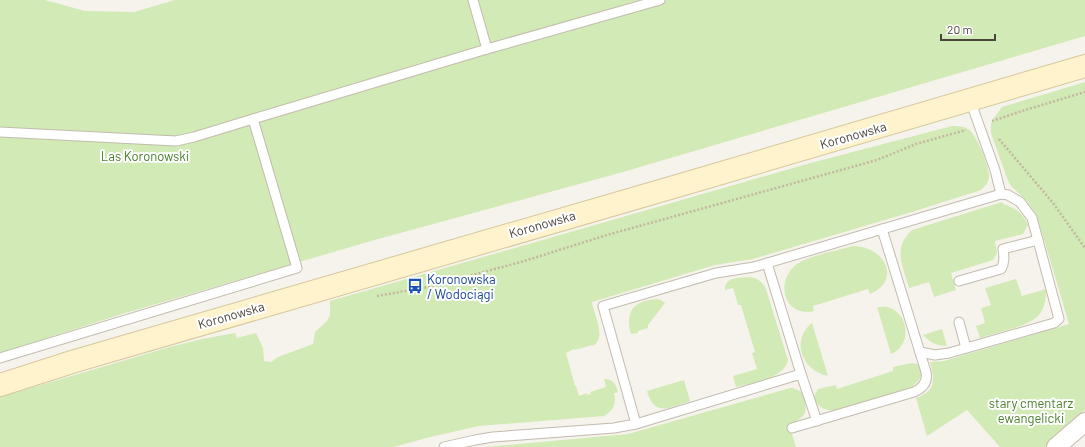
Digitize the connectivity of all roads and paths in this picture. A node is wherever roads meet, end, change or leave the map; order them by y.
1 (473, 0) edge
2 (660, 0) edge
3 (487, 49) junction
4 (1085, 66) edge
5 (1085, 92) edge
6 (970, 100) junction
7 (253, 119) junction
8 (983, 125) junction
9 (0, 132) edge
10 (1001, 194) junction
11 (882, 229) junction
12 (1038, 240) junction
13 (1085, 248) edge
14 (521, 262) dead end
15 (767, 263) junction
16 (959, 281) dead end
17 (959, 322) dead end
18 (966, 348) junction
19 (920, 352) junction
20 (0, 358) edge
21 (801, 374) junction
22 (0, 385) edge
23 (817, 421) junction
24 (1085, 422) edge
25 (636, 424) junction
26 (792, 428) dead end
27 (444, 447) edge
28 (1056, 447) edge

1 - 3 lane
2 - 3 lane
3 - 7 lane
4 - 6 main road, Koronowska
5 - 8 path
6 - 8 lane
6 - 22 main road, Koronowska
7 - 9 lane
7 - 20 lane
8 - 10 lane
8 - 13 path
8 - 14 path
10 - 11 lane
10 - 12 lane
11 - 15 lane
11 - 19 lane
12 - 16 lane
12 - 18 lane
15 - 21 lane
15 - 25 lane
17 - 18 lane
18 - 19 lane
19 - 23 lane
21 - 23 lane
21 - 25 lane
23 - 26 lane
24 - 28 street
25 - 27 lane

